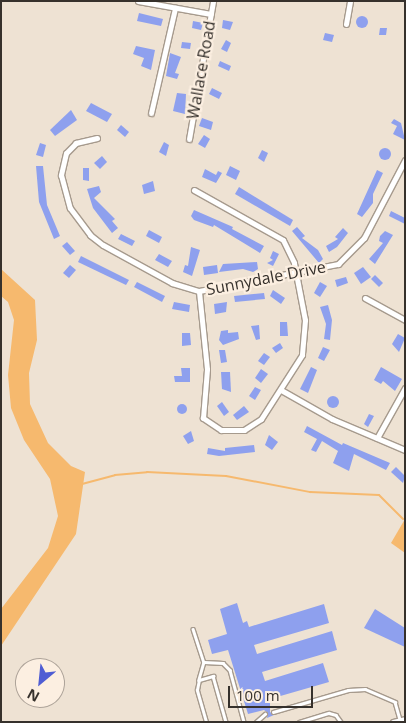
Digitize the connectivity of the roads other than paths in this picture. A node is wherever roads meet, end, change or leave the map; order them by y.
1 (138, 1) edge
2 (213, 1) edge
3 (350, 1) edge
4 (174, 8) junction
5 (211, 14) junction
6 (346, 24) dead end
7 (152, 113) dead end
8 (97, 138) dead end
9 (189, 139) dead end
10 (405, 160) edge
11 (194, 190) dead end
12 (296, 274) junction
13 (199, 291) junction
14 (365, 298) dead end
15 (405, 320) edge
16 (405, 388) edge
17 (281, 390) junction
18 (377, 438) junction
19 (405, 450) edge
20 (192, 629) dead end
21 (204, 662) junction
22 (199, 680) junction
23 (273, 712) dead end
24 (265, 714) dead end
25 (402, 719) edge
26 (206, 722) edge
27 (226, 722) edge
28 (244, 722) edge
29 (256, 722) edge
30 (299, 722) edge
31 (341, 722) edge
32 (393, 722) edge

1 - 4 street
2 - 5 street, Wallace Road
3 - 6 street
4 - 5 street
4 - 7 street
5 - 9 street, Wallace Road
8 - 13 street, Sunnydale Drive
10 - 12 street, Sunnydale Drive
11 - 12 street
12 - 13 street, Sunnydale Drive
12 - 17 street
13 - 17 street
14 - 15 street
16 - 18 street
17 - 18 street
18 - 19 street
20 - 21 lane
21 - 22 lane
21 - 28 lane
22 - 26 lane
22 - 27 lane
23 - 25 lane
24 - 29 lane
25 - 32 street
30 - 31 lane

